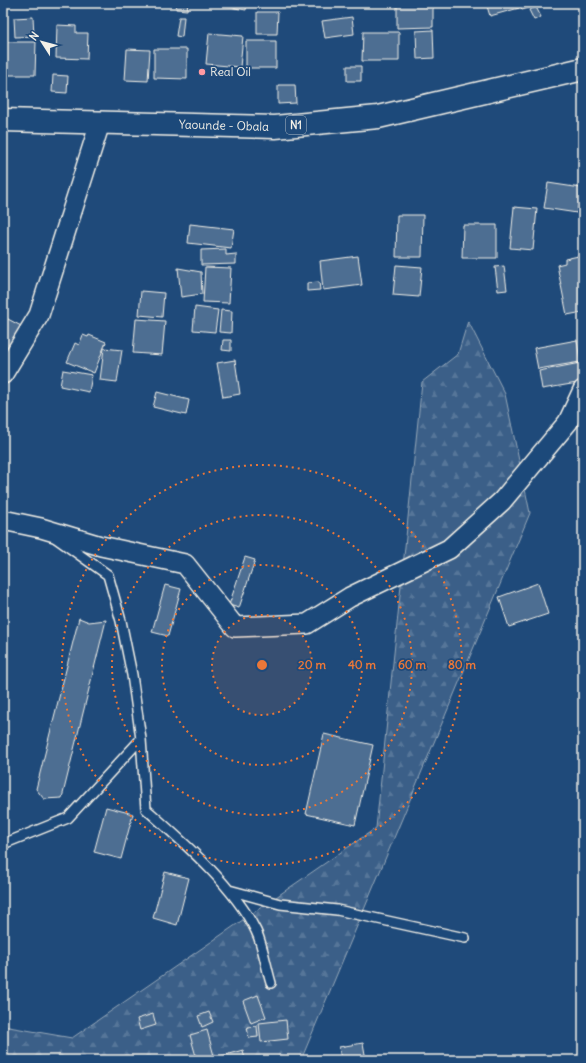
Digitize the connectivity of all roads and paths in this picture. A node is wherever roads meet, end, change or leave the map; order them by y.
1 (583, 69) edge
2 (3, 120) edge
3 (100, 123) junction
4 (3, 374) edge
5 (583, 390) edge
6 (3, 520) edge
7 (41, 528) junction
8 (141, 739) junction
9 (3, 844) edge
10 (229, 890) junction
11 (465, 938) dead end
12 (272, 983) dead end

1 - 3 highway, Yaounde - Obala / N1
2 - 3 highway, Yaounde - Obala / N1
3 - 4 street
5 - 7 street
6 - 7 street
7 - 8 lane
8 - 9 lane
8 - 10 lane
10 - 11 lane
10 - 12 lane

